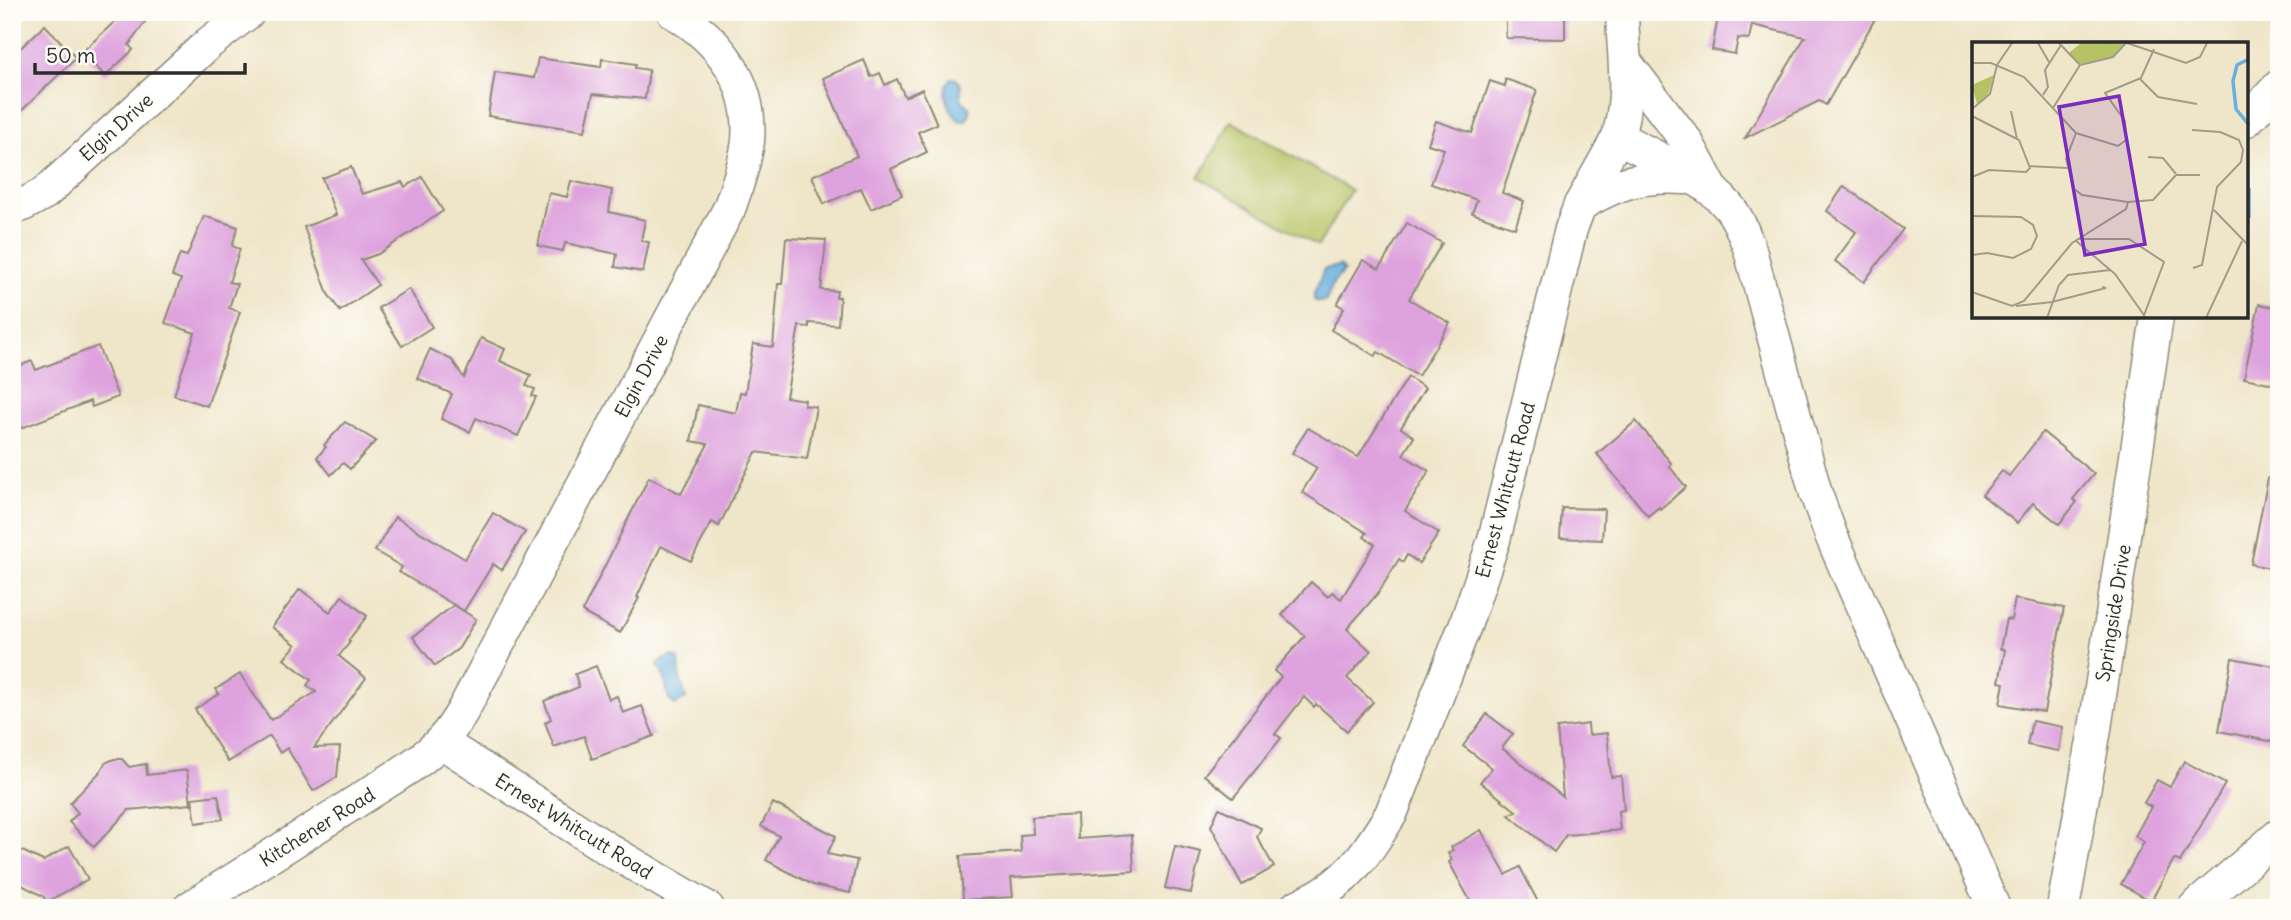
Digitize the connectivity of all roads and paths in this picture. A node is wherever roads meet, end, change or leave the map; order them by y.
1 (249, 12) edge
2 (673, 12) edge
3 (1622, 12) edge
4 (1627, 64) junction
5 (2279, 86) edge
6 (2249, 118) edge
7 (1618, 137) junction
8 (1703, 184) junction
9 (1580, 205) junction
10 (12, 208) edge
11 (2157, 318) edge
12 (441, 742) junction
13 (2279, 835) edge
14 (189, 908) edge
15 (708, 908) edge
16 (1295, 908) edge
17 (1994, 908) edge
18 (2063, 908) edge
19 (2194, 908) edge

1 - 10 street, Elgin Drive
2 - 12 street, Elgin Drive
3 - 4 street, Ernest Whitcutt Road
4 - 7 street, Ernest Whitcutt Road
4 - 8 street
5 - 6 street
7 - 8 street
7 - 9 street, Ernest Whitcutt Road
8 - 9 street
8 - 17 street
9 - 16 street, Ernest Whitcutt Road
11 - 18 street, Springside Drive
12 - 14 street, Kitchener Road
12 - 15 street, Ernest Whitcutt Road
13 - 19 street

